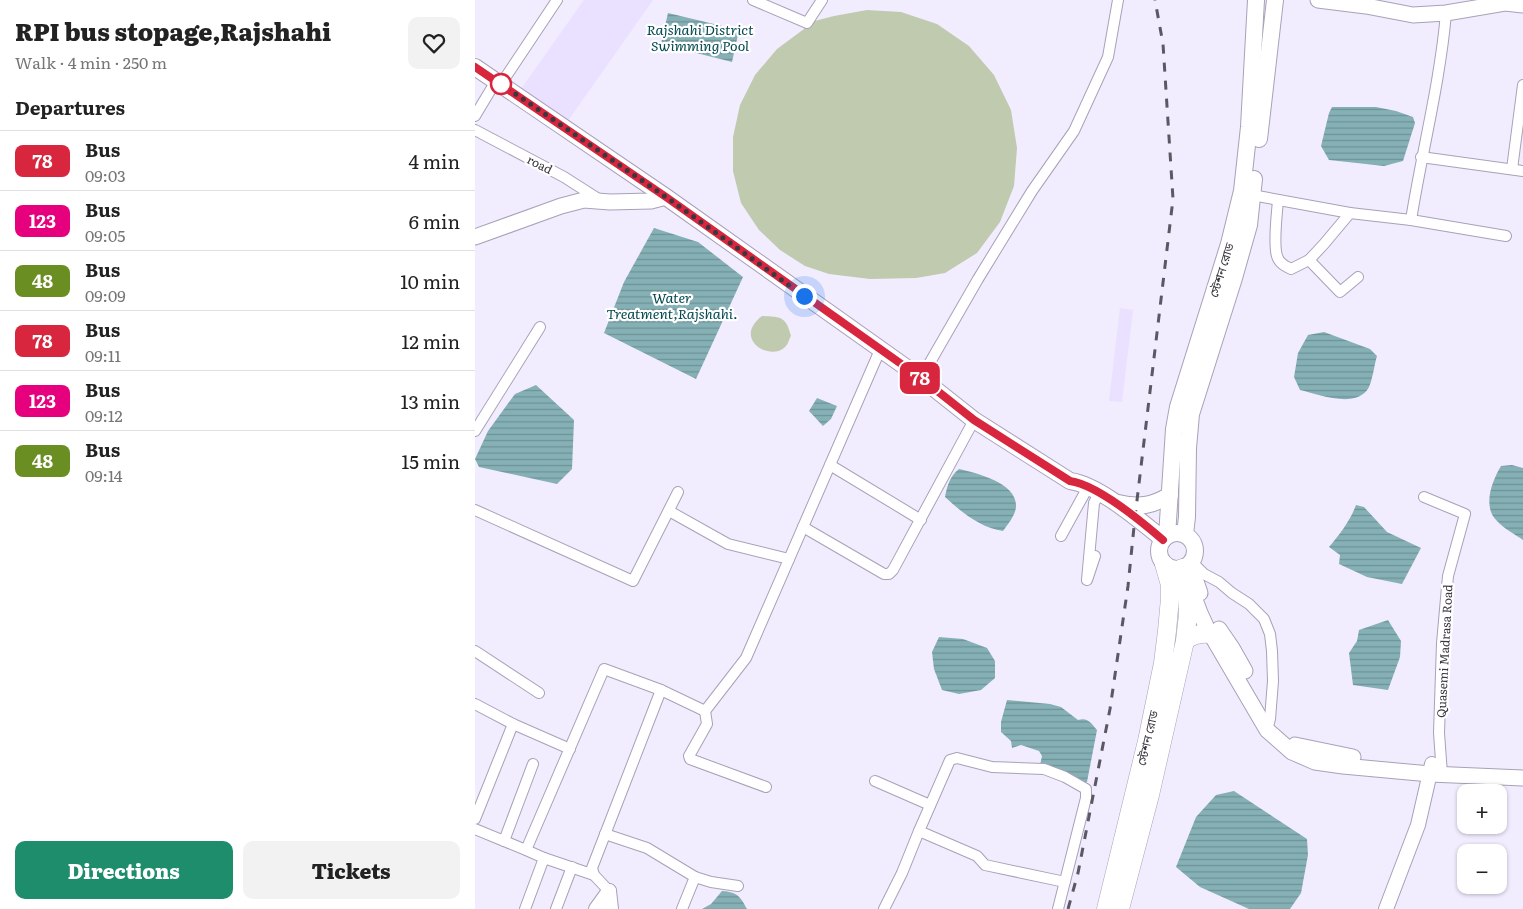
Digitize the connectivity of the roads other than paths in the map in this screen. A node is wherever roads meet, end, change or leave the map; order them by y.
1 (557, 0) edge
2 (753, 0) edge
3 (822, 0) edge
4 (1118, 0) edge
5 (1256, 0) edge
6 (1275, 0) edge
7 (1281, 0) edge
8 (1318, 0) edge
9 (1506, 1) edge
10 (1467, 5) edge
11 (1523, 5) edge
12 (1446, 13) junction
13 (475, 67) edge
14 (498, 83) junction
15 (1523, 85) edge
16 (475, 116) edge
17 (475, 130) edge
18 (1421, 157) junction
19 (1512, 169) junction
20 (1523, 172) edge
21 (1252, 195) junction
22 (666, 197) junction
23 (1278, 200) junction
24 (603, 202) junction
25 (1350, 213) junction
26 (1411, 220) junction
27 (1506, 236) dead end
28 (475, 237) edge
29 (1309, 260) junction
30 (1358, 276) dead end
31 (540, 328) dead end
32 (880, 350) junction
33 (921, 378) junction
34 (974, 420) junction
35 (475, 431) edge
36 (830, 465) junction
37 (679, 492) dead end
38 (1091, 495) junction
39 (1170, 495) junction
40 (1424, 497) dead end
41 (1116, 503) junction
42 (475, 510) edge
43 (669, 511) junction
44 (921, 520) junction
45 (803, 527) junction
46 (1185, 534) junction
47 (1061, 536) dead end
48 (1163, 547) junction
49 (1095, 556) dead end
50 (789, 559) junction
51 (1187, 565) junction
52 (1211, 634) junction
53 (1185, 641) junction
54 (475, 651) edge
55 (661, 690) junction
56 (539, 694) dead end
57 (475, 704) edge
58 (705, 711) junction
59 (513, 724) junction
60 (1268, 725) junction
61 (570, 749) junction
62 (533, 764) dead end
63 (1436, 769) junction
64 (1523, 770) edge
65 (1523, 778) edge
66 (875, 781) dead end
67 (766, 788) dead end
68 (930, 804) junction
69 (475, 819) edge
70 (475, 829) edge
71 (919, 831) junction
72 (605, 834) junction
73 (504, 841) junction
74 (526, 850) junction
75 (544, 858) junction
76 (571, 868) junction
77 (594, 875) junction
78 (695, 876) junction
79 (1065, 882) junction
80 (739, 886) dead end
81 (609, 891) junction
82 (525, 909) edge
83 (556, 909) edge
84 (596, 909) edge
85 (611, 909) edge
86 (682, 909) edge
87 (884, 909) edge
88 (1058, 909) edge
89 (1106, 909) edge
90 (1120, 909) edge
91 (1386, 909) edge

1 - 14 street
2 - 3 street
4 - 33 street
5 - 39 main road, স্টেশন রোড
6 - 7 main road
6 - 21 main road, স্টেশন রোড
8 - 12 main road
9 - 10 main road
9 - 11 main road
10 - 12 main road
12 - 18 street
13 - 14 main road
14 - 16 street
14 - 22 main road
15 - 19 street
17 - 24 street, road
18 - 19 street
18 - 26 street
19 - 20 street
21 - 23 street
21 - 46 main road, স্টেশন রোড
22 - 24 main road
22 - 32 main road
23 - 25 street
23 - 29 street
24 - 28 main road
25 - 26 street
25 - 29 street
26 - 27 street
29 - 30 street
31 - 35 street
32 - 33 main road
32 - 36 street
33 - 34 main road
34 - 38 main road
34 - 44 street
36 - 44 street
36 - 45 street
37 - 43 street
38 - 41 main road
38 - 47 street
38 - 48 main road
38 - 49 street
39 - 41 main road
39 - 48 main road, স্টেশন রোড
40 - 63 street, Quasemi Madrasa Road
41 - 48 main road
42 - 43 street
43 - 50 street
44 - 45 street
45 - 50 street
46 - 48 main road
46 - 51 main road
48 - 51 main road
48 - 89 highway, স্টেশন রোড
50 - 58 street
51 - 52 main road
51 - 53 highway, স্টেশন রোড
51 - 60 main road
51 - 60 street
52 - 53 highway
52 - 60 main road
53 - 90 highway, স্টেশন রোড
54 - 56 street
55 - 58 street
55 - 61 street
55 - 72 street
57 - 59 street
58 - 67 street
59 - 61 street
59 - 69 street
60 - 63 main road
61 - 74 street
62 - 73 street
63 - 64 main road
63 - 65 main road
63 - 91 street
66 - 68 street
68 - 71 street
68 - 79 street
70 - 73 street
71 - 79 street
71 - 87 street
72 - 77 street
72 - 78 street
73 - 74 street
74 - 75 street
75 - 76 street
75 - 82 street
76 - 77 street
76 - 83 street
77 - 81 street
78 - 80 street
78 - 86 street
79 - 88 street
81 - 84 street
81 - 85 street

